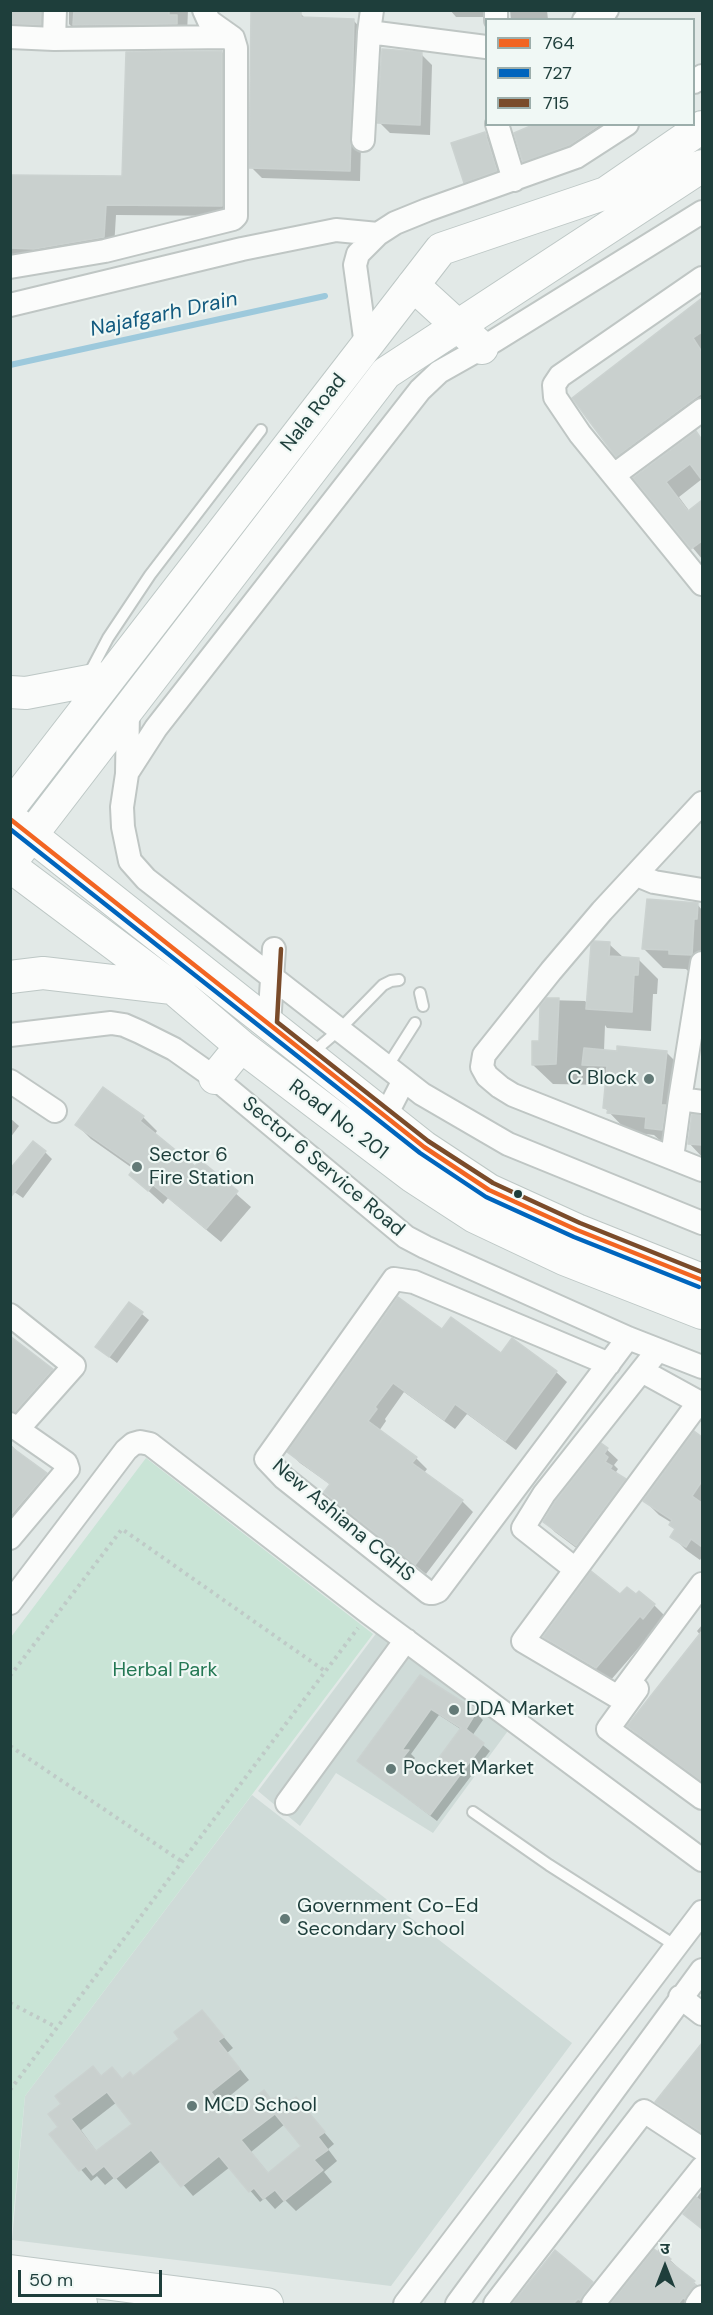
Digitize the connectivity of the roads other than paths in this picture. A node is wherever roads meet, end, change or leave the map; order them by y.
1 (55, 10) edge
2 (204, 10) edge
3 (607, 10) edge
4 (589, 18) edge
5 (370, 21) edge
6 (10, 37) edge
7 (230, 37) junction
8 (54, 39) junction
9 (485, 46) edge
10 (498, 126) edge
11 (624, 126) edge
12 (702, 127) edge
13 (363, 140) dead end
14 (702, 166) edge
15 (514, 180) junction
16 (702, 212) edge
17 (378, 234) junction
18 (10, 267) edge
19 (702, 278) edge
20 (413, 285) junction
21 (10, 305) edge
22 (458, 326) junction
23 (366, 345) junction
24 (482, 348) junction
25 (702, 410) edge
26 (261, 430) dead end
27 (614, 475) junction
28 (702, 584) edge
29 (98, 680) junction
30 (10, 692) edge
31 (128, 710) junction
32 (127, 774) junction
33 (702, 803) edge
34 (10, 807) edge
35 (21, 827) edge
36 (10, 865) edge
37 (637, 874) junction
38 (702, 890) edge
39 (199, 921) junction
40 (172, 948) junction
41 (274, 949) dead end
42 (702, 963) edge
43 (10, 977) edge
44 (273, 978) junction
45 (399, 980) dead end
46 (173, 988) junction
47 (420, 993) dead end
48 (423, 1006) dead end
49 (415, 1023) dead end
50 (269, 1024) junction
51 (339, 1030) junction
52 (10, 1035) edge
53 (241, 1046) junction
54 (308, 1056) junction
55 (395, 1074) junction
56 (215, 1078) junction
57 (10, 1081) edge
58 (680, 1099) junction
59 (702, 1102) edge
60 (55, 1111) dead end
61 (385, 1117) junction
62 (672, 1158) junction
63 (702, 1170) edge
64 (702, 1223) edge
65 (702, 1280) edge
66 (702, 1313) edge
67 (10, 1315) edge
68 (628, 1338) junction
69 (658, 1350) junction
70 (609, 1364) junction
71 (702, 1368) edge
72 (642, 1371) junction
73 (701, 1403) edge
74 (14, 1426) edge
75 (10, 1538) edge
76 (575, 1569) junction
77 (702, 1584) edge
78 (702, 1598) edge
79 (10, 1603) edge
80 (406, 1640) junction
81 (702, 1798) edge
82 (287, 1803) dead end
83 (473, 1812) dead end
84 (702, 1860) edge
85 (702, 1912) edge
86 (676, 1946) junction
87 (702, 1970) edge
88 (681, 1997) junction
89 (702, 2014) edge
90 (702, 2149) edge
91 (702, 2168) edge
92 (14, 2292) edge
93 (702, 2297) edge
94 (81, 2304) edge
95 (267, 2304) edge
96 (405, 2304) edge
97 (457, 2304) edge
98 (495, 2304) edge
99 (593, 2304) edge
100 (697, 2304) edge

1 - 8 street
2 - 7 street
3 - 4 street
5 - 9 street
5 - 13 street
6 - 8 street
7 - 8 street
7 - 18 street
10 - 15 street
11 - 15 street
12 - 20 main road, Nala Road
14 - 22 main road, Nala Road
15 - 17 street
16 - 24 street
17 - 21 street
17 - 23 street
19 - 27 street
20 - 22 main road
20 - 23 main road, Nala Road
22 - 24 main road
22 - 31 main road, Nala Road
23 - 29 main road, Nala Road
24 - 32 street
25 - 27 street
26 - 29 lane
27 - 28 street
29 - 30 main road
29 - 34 main road, Nala Road
31 - 32 street
31 - 35 main road, Nala Road
32 - 39 street
33 - 37 street
35 - 36 main road, Nala Road
35 - 40 main road, Road No. 201
36 - 46 main road, Road No. 201
37 - 38 street
37 - 62 street
39 - 40 street
39 - 44 street
40 - 50 main road, Road No. 201
41 - 44 street
42 - 58 street
43 - 46 main road
44 - 50 street
44 - 51 street
45 - 51 lane
46 - 53 main road, Road No. 201
47 - 48 lane
49 - 55 lane
50 - 54 main road, Road No. 201
51 - 54 lane
51 - 55 street
52 - 56 street, Sector 6 Service Road
53 - 56 main road
53 - 66 main road, Road No. 201
54 - 61 main road, Road No. 201
55 - 61 street
55 - 64 street
56 - 68 street, Sector 6 Service Road
57 - 60 street
58 - 59 street
58 - 62 street
61 - 65 main road, Road No. 201
62 - 63 street
67 - 74 street
68 - 69 street, Sector 6 Service Road
68 - 70 street
69 - 71 street, Sector 6 Service Road
69 - 72 street
70 - 70 street, New Ashiana CGHS
72 - 73 street
72 - 76 street
73 - 76 street
74 - 75 street
76 - 77 street
78 - 81 street
79 - 80 street
80 - 82 street
80 - 84 street
83 - 86 lane
85 - 86 street
86 - 96 street
87 - 88 street
88 - 89 street
88 - 97 street
90 - 98 street
91 - 99 street
92 - 94 main road
92 - 95 main road
93 - 100 street

